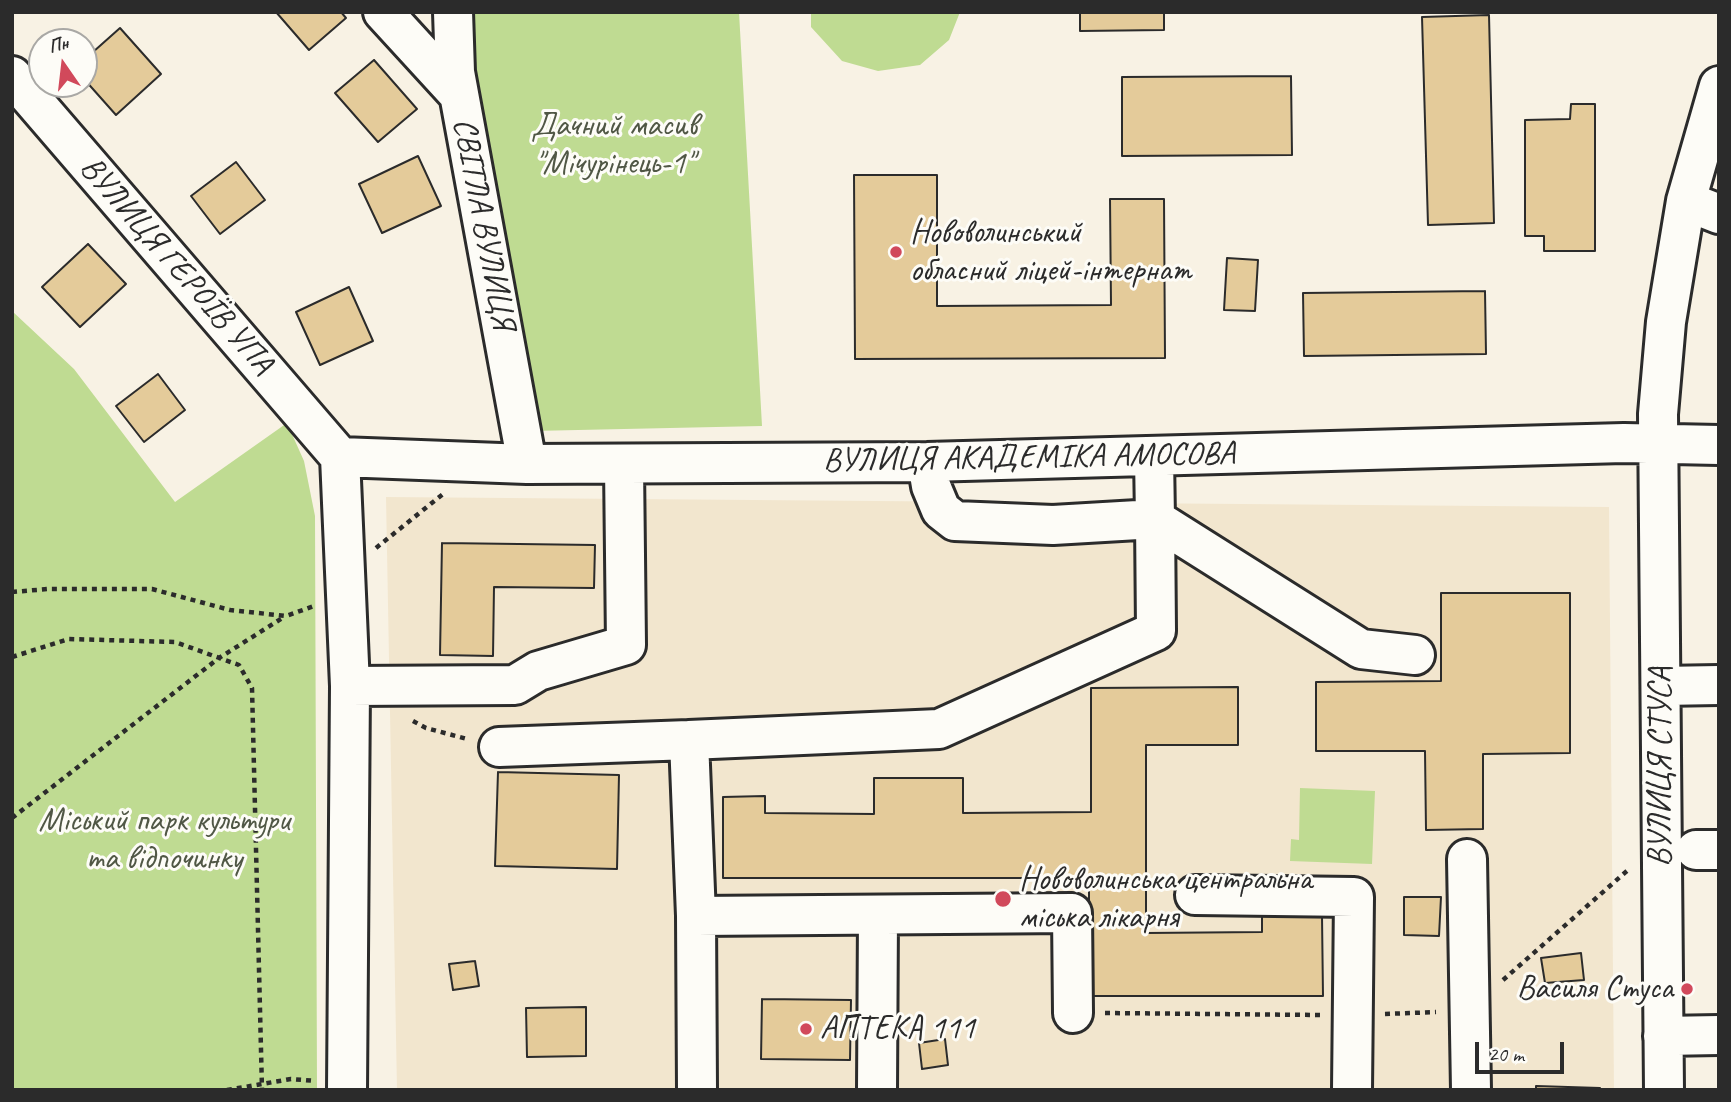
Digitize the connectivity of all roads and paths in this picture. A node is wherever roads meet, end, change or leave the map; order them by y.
1 (383, 12) edge
2 (453, 12) edge
3 (12, 76) edge
4 (1719, 86) edge
5 (459, 95) junction
6 (1702, 208) edge
7 (1657, 443) junction
8 (1719, 445) edge
9 (1154, 456) junction
10 (340, 457) junction
11 (927, 462) junction
12 (527, 464) junction
13 (624, 465) junction
14 (437, 489) dead end
15 (1155, 519) junction
16 (375, 537) dead end
17 (375, 549) junction
18 (346, 579) junction
19 (12, 592) edge
20 (301, 612) dead end
21 (286, 616) junction
22 (1415, 655) dead end
23 (12, 657) edge
24 (219, 658) junction
25 (1719, 685) edge
26 (350, 686) junction
27 (1661, 686) junction
28 (426, 728) dead end
29 (689, 740) junction
30 (499, 747) joint
31 (12, 818) edge
32 (1467, 859) dead end
33 (1632, 866) dead end
34 (1195, 895) dead end
35 (878, 915) junction
36 (696, 916) junction
37 (1469, 1010) junction
38 (1073, 1013) joint
39 (1353, 1015) junction
40 (1719, 1035) edge
41 (1663, 1036) junction
42 (262, 1087) edge
43 (354, 1089) edge
44 (228, 1090) edge
45 (697, 1090) edge
46 (877, 1090) edge
47 (1352, 1090) edge
48 (1471, 1090) edge
49 (1664, 1090) edge

1 - 5 street, СВІТЛА ВУЛИЦЯ
2 - 5 street
3 - 10 street, ВУЛИЦЯ ГЕРОЇВ УПА
4 - 6 street, ВУЛИЦЯ СТУСА
5 - 12 street, СВІТЛА ВУЛИЦЯ
6 - 7 street, ВУЛИЦЯ СТУСА
7 - 8 street, ВУЛИЦЯ АКАДЕМІКА АМОСОВА
7 - 9 street, ВУЛИЦЯ АКАДЕМІКА АМОСОВА
7 - 27 street, ВУЛИЦЯ СТУСА
9 - 11 street, ВУЛИЦЯ АКАДЕМІКА АМОСОВА
9 - 15 street
10 - 12 street, ВУЛИЦЯ АКАДЕМІКА АМОСОВА
10 - 18 street
11 - 13 street, ВУЛИЦЯ АКАДЕМІКА АМОСОВА
11 - 15 street
12 - 13 street, ВУЛИЦЯ АКАДЕМІКА АМОСОВА
13 - 26 street
14 - 17 path
15 - 22 street
15 - 29 street
16 - 17 path
17 - 18 path
18 - 26 street
19 - 21 path
20 - 21 path
21 - 24 path
23 - 24 path
24 - 31 path
24 - 42 path
25 - 27 street
26 - 43 street
27 - 41 street, ВУЛИЦЯ СТУСА
28 - 30 path
29 - 30 street
29 - 36 street
32 - 37 street
33 - 37 path
34 - 39 street
35 - 36 street
35 - 38 street
35 - 46 street
36 - 45 street
37 - 39 path
37 - 48 street
38 - 39 path
39 - 47 street
40 - 41 street
41 - 49 street, ВУЛИЦЯ СТУСА
42 - 43 path
42 - 44 path

